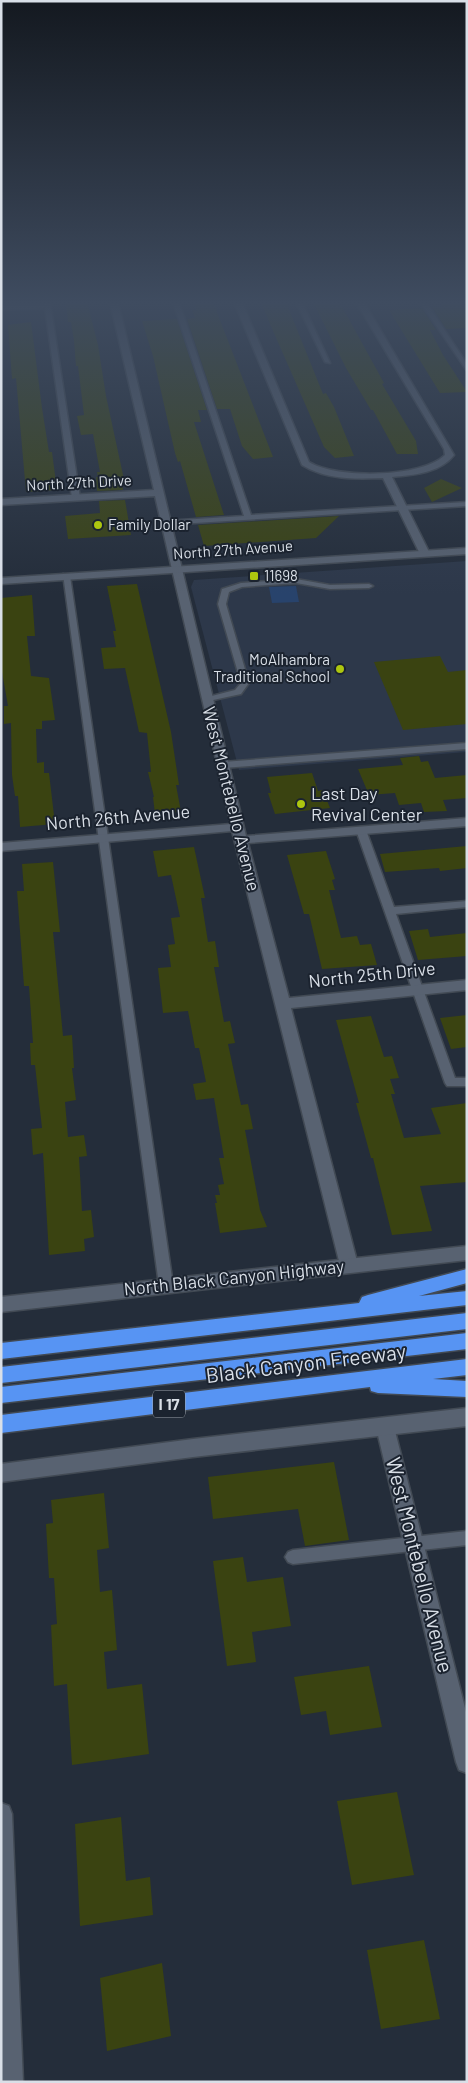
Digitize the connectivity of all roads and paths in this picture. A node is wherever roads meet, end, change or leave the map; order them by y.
1 (61, 399) edge
2 (136, 399) edge
3 (209, 399) edge
4 (278, 399) edge
5 (418, 399) edge
6 (386, 474) junction
7 (158, 493) junction
8 (76, 498) junction
9 (1, 502) edge
10 (467, 504) edge
11 (403, 508) junction
12 (248, 517) junction
13 (165, 523) junction
14 (467, 551) edge
15 (425, 554) junction
16 (176, 568) junction
17 (66, 576) junction
18 (1, 580) edge
19 (369, 586) dead end
20 (207, 700) junction
21 (467, 746) edge
22 (223, 765) junction
23 (467, 822) edge
24 (362, 830) junction
25 (240, 834) junction
26 (103, 838) junction
27 (1, 847) edge
28 (467, 904) edge
29 (389, 911) junction
30 (467, 984) edge
31 (416, 989) junction
32 (282, 1004) junction
33 (467, 1082) edge
34 (467, 1253) edge
35 (349, 1265) junction
36 (467, 1276) edge
37 (166, 1285) junction
38 (467, 1298) edge
39 (1, 1305) edge
40 (323, 1315) junction
41 (467, 1321) edge
42 (467, 1341) edge
43 (1, 1351) edge
44 (467, 1366) edge
45 (1, 1375) edge
46 (336, 1383) junction
47 (467, 1389) edge
48 (1, 1395) edge
49 (467, 1417) edge
50 (1, 1424) edge
51 (385, 1427) junction
52 (1, 1473) edge
53 (467, 1538) edge
54 (414, 1544) junction
55 (293, 1557) dead end
56 (467, 1762) edge
57 (1, 1814) edge
58 (10, 2082) edge

1 - 8 lane
2 - 7 street, West Montebello Avenue
3 - 12 lane
4 - 6 street
5 - 6 street
6 - 11 street
7 - 8 street, North 27th Drive
7 - 13 street, West Montebello Avenue
8 - 9 street, North 27th Drive
10 - 11 lane
11 - 12 lane
11 - 15 street
12 - 13 lane
13 - 16 street, West Montebello Avenue
14 - 15 street, North 27th Avenue
15 - 16 street, North 27th Avenue
16 - 17 street, North 27th Avenue
16 - 20 street, West Montebello Avenue
17 - 18 street, North 27th Avenue
17 - 26 lane
19 - 20 lane
20 - 22 street, West Montebello Avenue
21 - 22 lane
22 - 25 street, West Montebello Avenue
23 - 24 street, North 26th Avenue
24 - 25 street, North 26th Avenue
24 - 29 lane
25 - 26 street, North 26th Avenue
25 - 32 street, West Montebello Avenue
26 - 27 street, North 26th Avenue
26 - 37 lane
28 - 29 lane
29 - 31 lane
30 - 31 street, North 25th Drive
31 - 32 street, North 25th Drive
31 - 33 lane
32 - 35 street, West Montebello Avenue
34 - 35 street, North Black Canyon Highway
35 - 37 street, North Black Canyon Highway
36 - 40 highway
37 - 39 street, North Black Canyon Highway
38 - 40 highway
40 - 43 highway
41 - 45 highway
42 - 48 highway
44 - 46 highway, Black Canyon Freeway / I 17
46 - 47 highway
46 - 50 highway, Black Canyon Freeway / I 17
49 - 51 street
51 - 52 street
51 - 54 street, West Montebello Avenue
53 - 54 lane
54 - 55 lane
54 - 56 street, West Montebello Avenue
57 - 58 street

